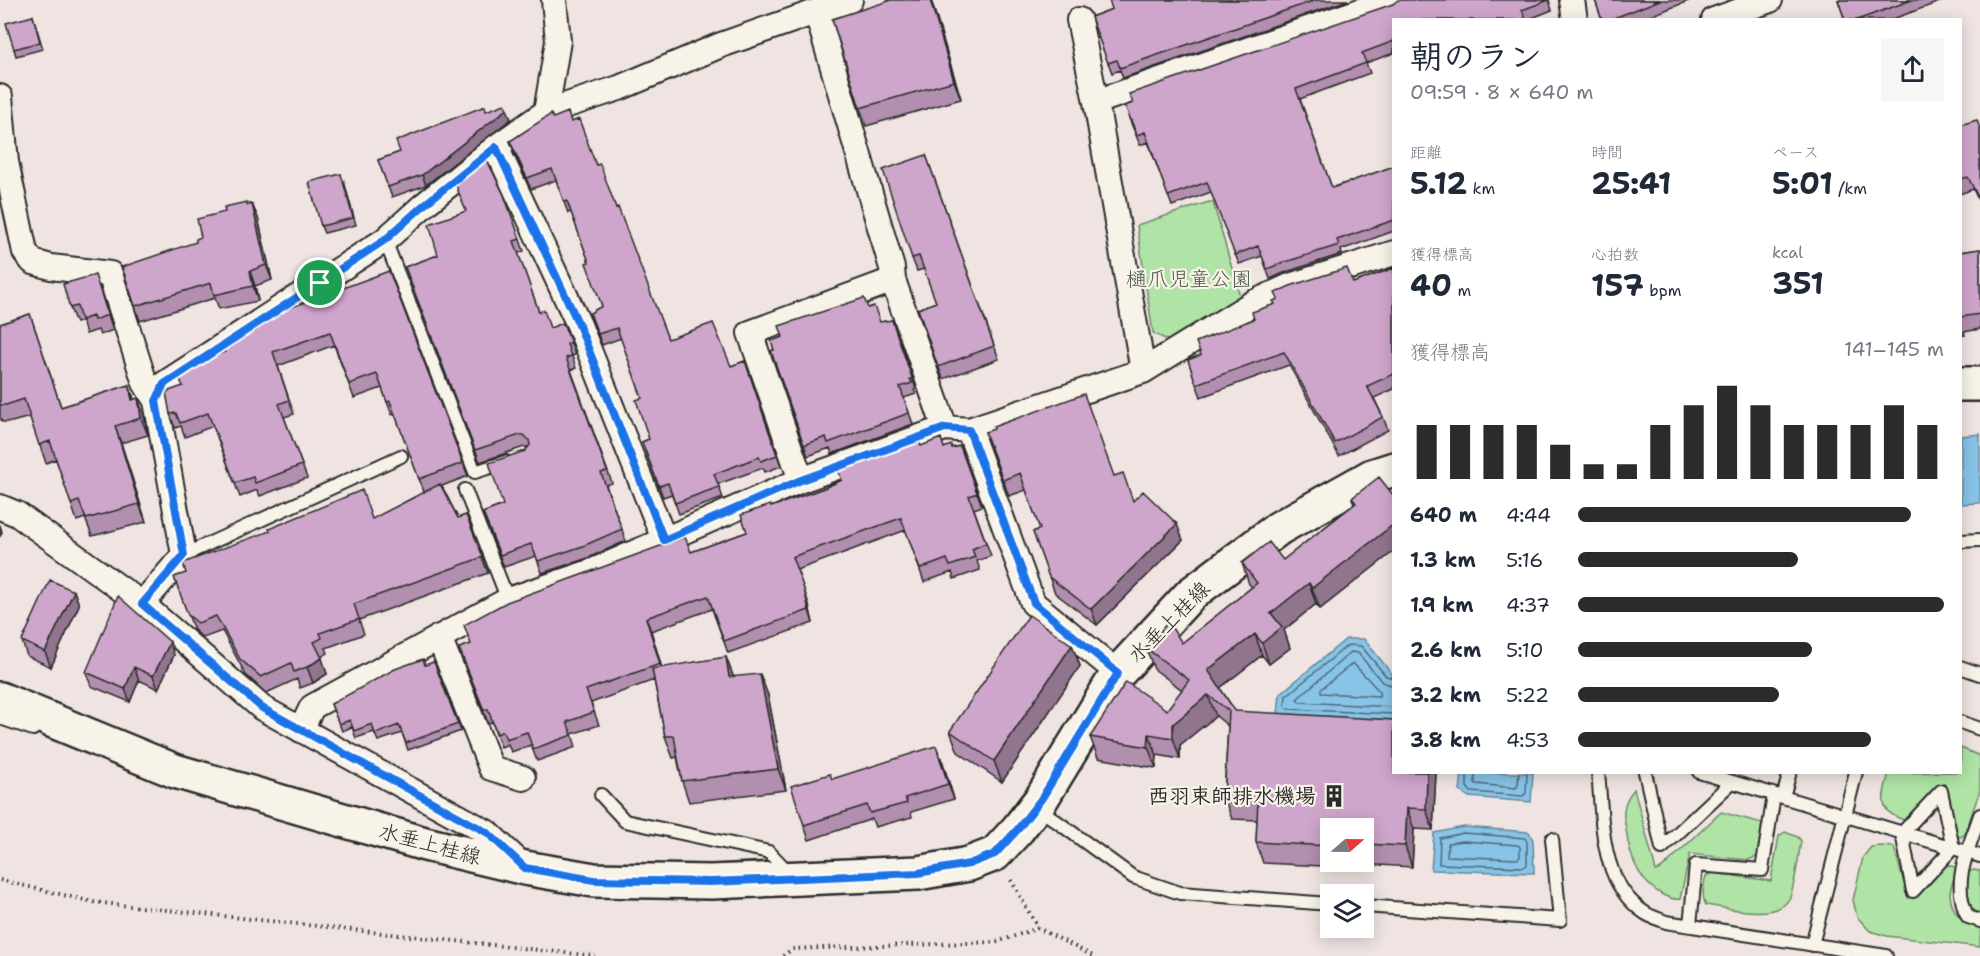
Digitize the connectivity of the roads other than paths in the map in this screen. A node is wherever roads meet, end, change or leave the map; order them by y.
1 (554, 0) edge
2 (850, 0) edge
3 (1392, 0) edge
4 (1572, 0) edge
5 (1770, 0) edge
6 (817, 13) junction
7 (1575, 18) edge
8 (1720, 18) edge
9 (1079, 20) dead end
10 (0, 97) edge
11 (1096, 102) junction
12 (546, 112) junction
13 (496, 147) junction
14 (385, 240) junction
15 (1392, 254) edge
16 (893, 280) junction
17 (1143, 371) junction
18 (1962, 384) edge
19 (1980, 384) edge
20 (156, 401) junction
21 (945, 428) junction
22 (969, 430) junction
23 (401, 456) dead end
24 (516, 459) edge
25 (1392, 470) edge
26 (801, 480) junction
27 (465, 490) dead end
28 (0, 507) edge
29 (664, 540) junction
30 (1980, 540) edge
31 (1962, 541) edge
32 (184, 555) junction
33 (508, 600) junction
34 (142, 604) junction
35 (439, 637) junction
36 (1962, 668) edge
37 (1118, 673) junction
38 (1980, 675) edge
39 (0, 699) edge
40 (0, 718) edge
41 (1962, 723) edge
42 (1980, 729) edge
43 (301, 730) junction
44 (175, 771) junction
45 (1598, 774) edge
46 (1645, 774) edge
47 (1706, 774) edge
48 (1789, 774) edge
49 (1855, 774) edge
50 (523, 778) dead end
51 (1732, 782) junction
52 (601, 795) dead end
53 (1778, 796) junction
54 (1036, 806) junction
55 (1980, 815) edge
56 (1844, 816) junction
57 (1902, 833) junction
58 (1552, 839) dead end
59 (1953, 848) junction
60 (1974, 854) edge
61 (525, 868) junction
62 (794, 878) junction
63 (1320, 903) edge
64 (1374, 907) edge
65 (1980, 921) edge
66 (1690, 925) junction
67 (1812, 945) junction
68 (1886, 956) edge

1 - 12 street
2 - 6 street
3 - 11 street
4 - 7 street
5 - 8 street
6 - 12 street
6 - 16 street
9 - 11 street
10 - 20 street
11 - 17 street
12 - 13 street
13 - 14 street
13 - 29 street
14 - 20 street
14 - 24 lane
15 - 17 street
16 - 21 street
16 - 26 street
17 - 22 street
18 - 19 main road
20 - 32 street
21 - 22 street
21 - 26 street
22 - 37 street
23 - 32 lane
25 - 37 main road, 水垂上桂線
26 - 29 street
27 - 33 lane
28 - 34 street
29 - 33 street
30 - 31 lane
32 - 34 street
33 - 35 street
34 - 43 street
35 - 43 street
35 - 50 street
36 - 38 lane
37 - 54 main road, 水垂上桂線
39 - 44 main road, 水垂上桂線
40 - 44 lane
41 - 42 lane
43 - 61 street
44 - 61 main road, 水垂上桂線
45 - 66 lane
46 - 51 lane
47 - 51 lane
48 - 53 lane
49 - 56 lane
51 - 53 lane
52 - 62 lane
53 - 56 lane
53 - 66 lane
54 - 62 main road, 水垂上桂線
54 - 63 lane
55 - 60 lane
56 - 57 lane
56 - 67 lane
57 - 59 lane
57 - 59 lane
57 - 59 lane
58 - 64 lane
59 - 60 lane
60 - 65 lane
61 - 62 main road, 水垂上桂線
66 - 67 lane
67 - 68 lane

